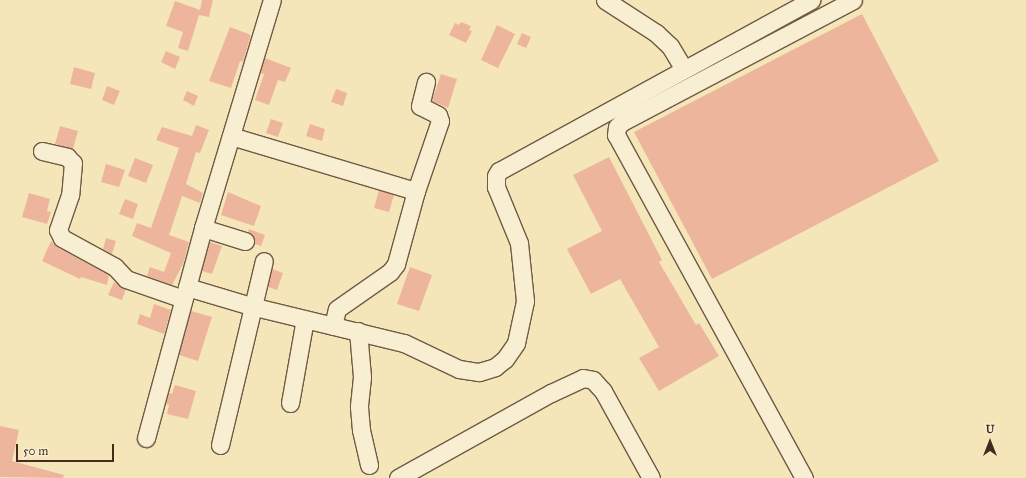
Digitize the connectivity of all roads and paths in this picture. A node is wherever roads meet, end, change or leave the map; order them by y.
1 (272, 0) edge
2 (605, 0) edge
3 (811, 0) edge
4 (853, 0) edge
5 (684, 69) junction
6 (426, 82) dead end
7 (231, 136) junction
8 (42, 151) dead end
9 (416, 191) junction
10 (203, 228) junction
11 (245, 241) dead end
12 (264, 261) dead end
13 (185, 293) junction
14 (251, 306) junction
15 (305, 319) junction
16 (333, 326) junction
17 (358, 331) junction
18 (290, 403) dead end
19 (146, 438) dead end
20 (220, 445) dead end
21 (369, 464) dead end
22 (398, 478) edge
23 (651, 478) edge
24 (804, 478) edge

1 - 7 street
2 - 5 street
3 - 5 street
4 - 24 street
5 - 17 street
6 - 9 street
7 - 9 street
7 - 10 street
8 - 13 street
9 - 16 street
10 - 11 street
10 - 13 street
12 - 14 street
13 - 14 street
13 - 19 street
14 - 15 street
14 - 20 street
15 - 16 street
15 - 18 street
16 - 17 street
17 - 21 street
22 - 23 street

